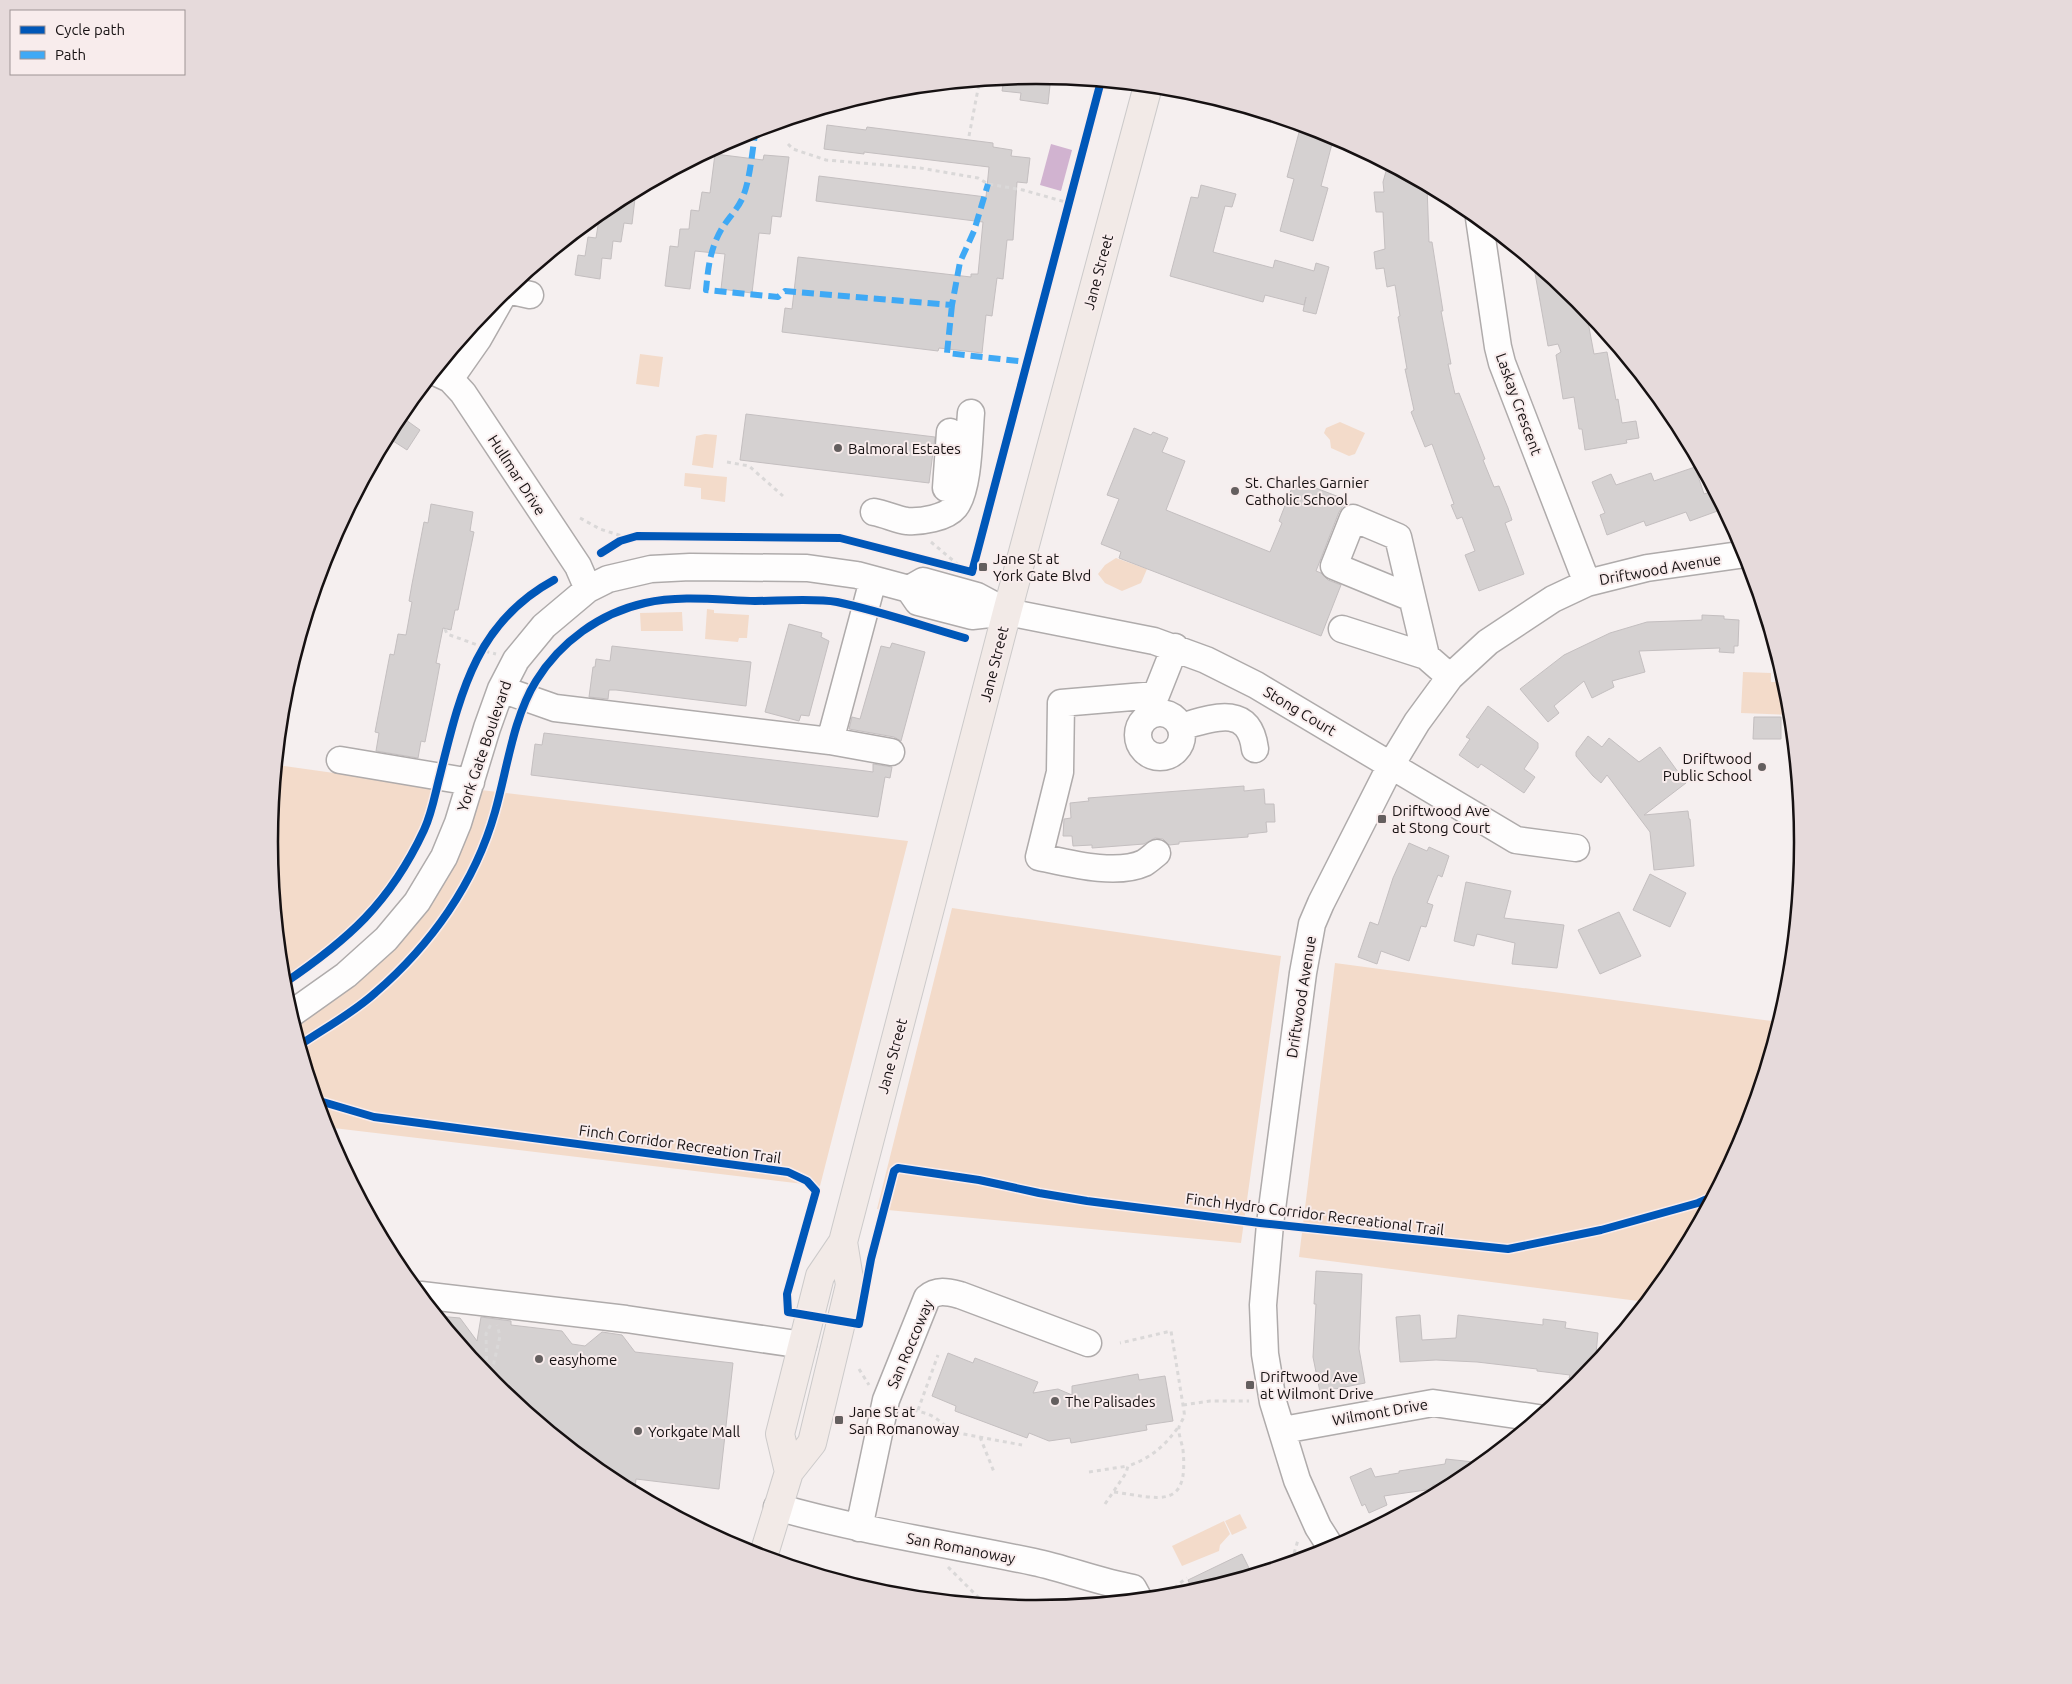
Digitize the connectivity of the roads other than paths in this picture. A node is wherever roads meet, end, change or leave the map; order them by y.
1 (1146, 92) edge
2 (1480, 228) edge
3 (513, 294) edge
4 (443, 376) edge
5 (971, 413) dead end
6 (950, 432) dead end
7 (874, 512) dead end
8 (944, 514) junction
9 (1738, 555) edge
10 (873, 580) junction
11 (1587, 583) junction
12 (588, 589) junction
13 (1412, 598) dead end
14 (1007, 612) junction
15 (1342, 629) dead end
16 (1175, 647) junction
17 (1426, 656) junction
18 (1450, 678) junction
19 (501, 689) junction
20 (1155, 704) junction
21 (1181, 727) junction
22 (830, 741) junction
23 (1255, 749) dead end
24 (891, 752) dead end
25 (340, 760) dead end
26 (1391, 766) junction
27 (471, 782) junction
28 (1576, 848) dead end
29 (1157, 853) dead end
30 (297, 1010) edge
31 (843, 1242) junction
32 (428, 1296) edge
33 (1088, 1343) dead end
34 (803, 1345) junction
35 (834, 1352) junction
36 (1530, 1417) edge
37 (1283, 1430) junction
38 (789, 1472) junction
39 (777, 1507) junction
40 (860, 1528) junction
41 (1328, 1542) edge
42 (765, 1550) edge
43 (1136, 1594) edge

1 - 14 main road, Jane Street
2 - 11 street, Laskay Crescent
3 - 4 street
4 - 12 street, Hullmar Drive
5 - 8 street
6 - 8 street
7 - 8 street
9 - 11 street, Driftwood Avenue
10 - 12 street, York Gate Boulevard
10 - 14 street, York Gate Boulevard
10 - 22 street
11 - 18 street, Driftwood Avenue
12 - 19 street, York Gate Boulevard
13 - 17 street
14 - 16 street, Stong Court
14 - 31 main road, Jane Street
15 - 17 street
16 - 20 street
16 - 26 street, Stong Court
17 - 18 street
18 - 26 street, Driftwood Avenue
19 - 22 street
19 - 27 street, York Gate Boulevard
20 - 21 street
20 - 21 street
20 - 29 street
21 - 23 street
22 - 24 street
25 - 27 street
26 - 28 street, Stong Court
26 - 37 street, Driftwood Avenue
27 - 30 street, York Gate Boulevard
31 - 34 main road, Jane Street
31 - 35 main road, Jane Street
32 - 34 street
33 - 40 street, San Roccoway
34 - 35 main road
34 - 38 main road, Jane Street
35 - 38 main road, Jane Street
36 - 37 street, Wilmont Drive
37 - 41 street, Driftwood Avenue
38 - 39 main road, Jane Street
39 - 40 street, San Romanoway
39 - 42 main road, Jane Street
40 - 43 street, San Romanoway

